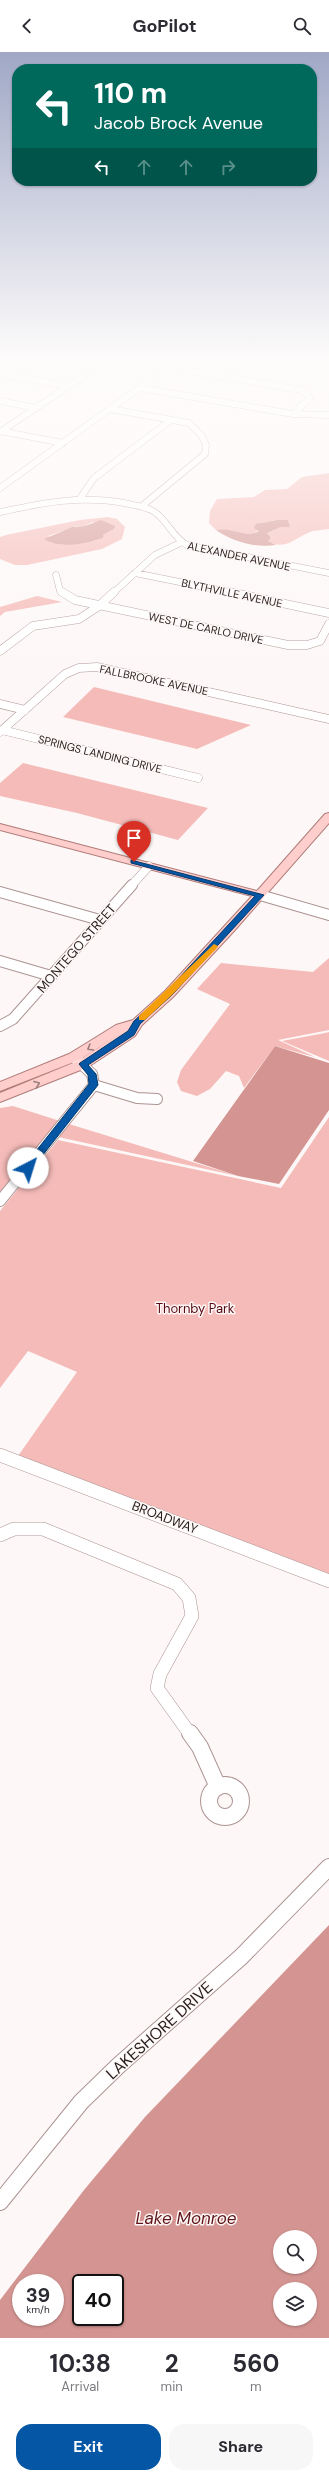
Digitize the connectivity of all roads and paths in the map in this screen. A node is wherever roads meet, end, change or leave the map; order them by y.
1 (26, 470) edge
2 (105, 470) edge
3 (188, 470) edge
4 (0, 488) edge
5 (81, 497) junction
6 (142, 506) junction
7 (0, 512) edge
8 (180, 543) junction
9 (135, 573) junction
10 (329, 573) edge
11 (56, 575) dead end
12 (99, 606) junction
13 (329, 613) edge
14 (329, 624) edge
15 (0, 651) edge
16 (0, 704) edge
17 (25, 710) junction
18 (329, 719) edge
19 (1, 731) edge
20 (198, 778) dead end
21 (329, 816) edge
22 (0, 826) edge
23 (149, 866) junction
24 (0, 892) edge
25 (260, 895) junction
26 (329, 915) edge
27 (100, 920) junction
28 (0, 961) edge
29 (51, 976) junction
30 (0, 1026) edge
31 (79, 1061) junction
32 (94, 1085) junction
33 (0, 1087) edge
34 (0, 1098) edge
35 (157, 1099) dead end
36 (0, 1201) edge
37 (0, 1455) edge
38 (0, 1536) edge
39 (329, 1581) edge
40 (218, 1788) dead end
41 (329, 1867) edge
42 (0, 2202) edge

1 - 4 street
2 - 5 street
3 - 6 street
5 - 6 street, ALEXANDER AVENUE
5 - 7 street, ALEXANDER AVENUE
6 - 8 street, ALEXANDER AVENUE
8 - 9 street
8 - 10 street, ALEXANDER AVENUE
9 - 12 street
9 - 13 street, BLYTHVILLE AVENUE
11 - 12 street, WEST DE CARLO DRIVE
12 - 14 street, WEST DE CARLO DRIVE
12 - 15 street
16 - 17 street
17 - 18 street, FALLBROOKE AVENUE
17 - 19 street, FALLBROOKE AVENUE
19 - 20 street, SPRINGS LANDING DRIVE
21 - 25 main road
22 - 23 main road
23 - 25 main road
23 - 27 street, MONTEGO STREET
24 - 27 street
25 - 26 street
25 - 31 main road
27 - 29 street, MONTEGO STREET
28 - 29 street
29 - 30 street, MONTEGO STREET
31 - 32 street
31 - 33 main road
34 -> 31 main road
32 - 35 street
32 - 36 street
37 - 39 street, BROADWAY
38 - 40 street
41 - 42 street, LAKESHORE DRIVE

